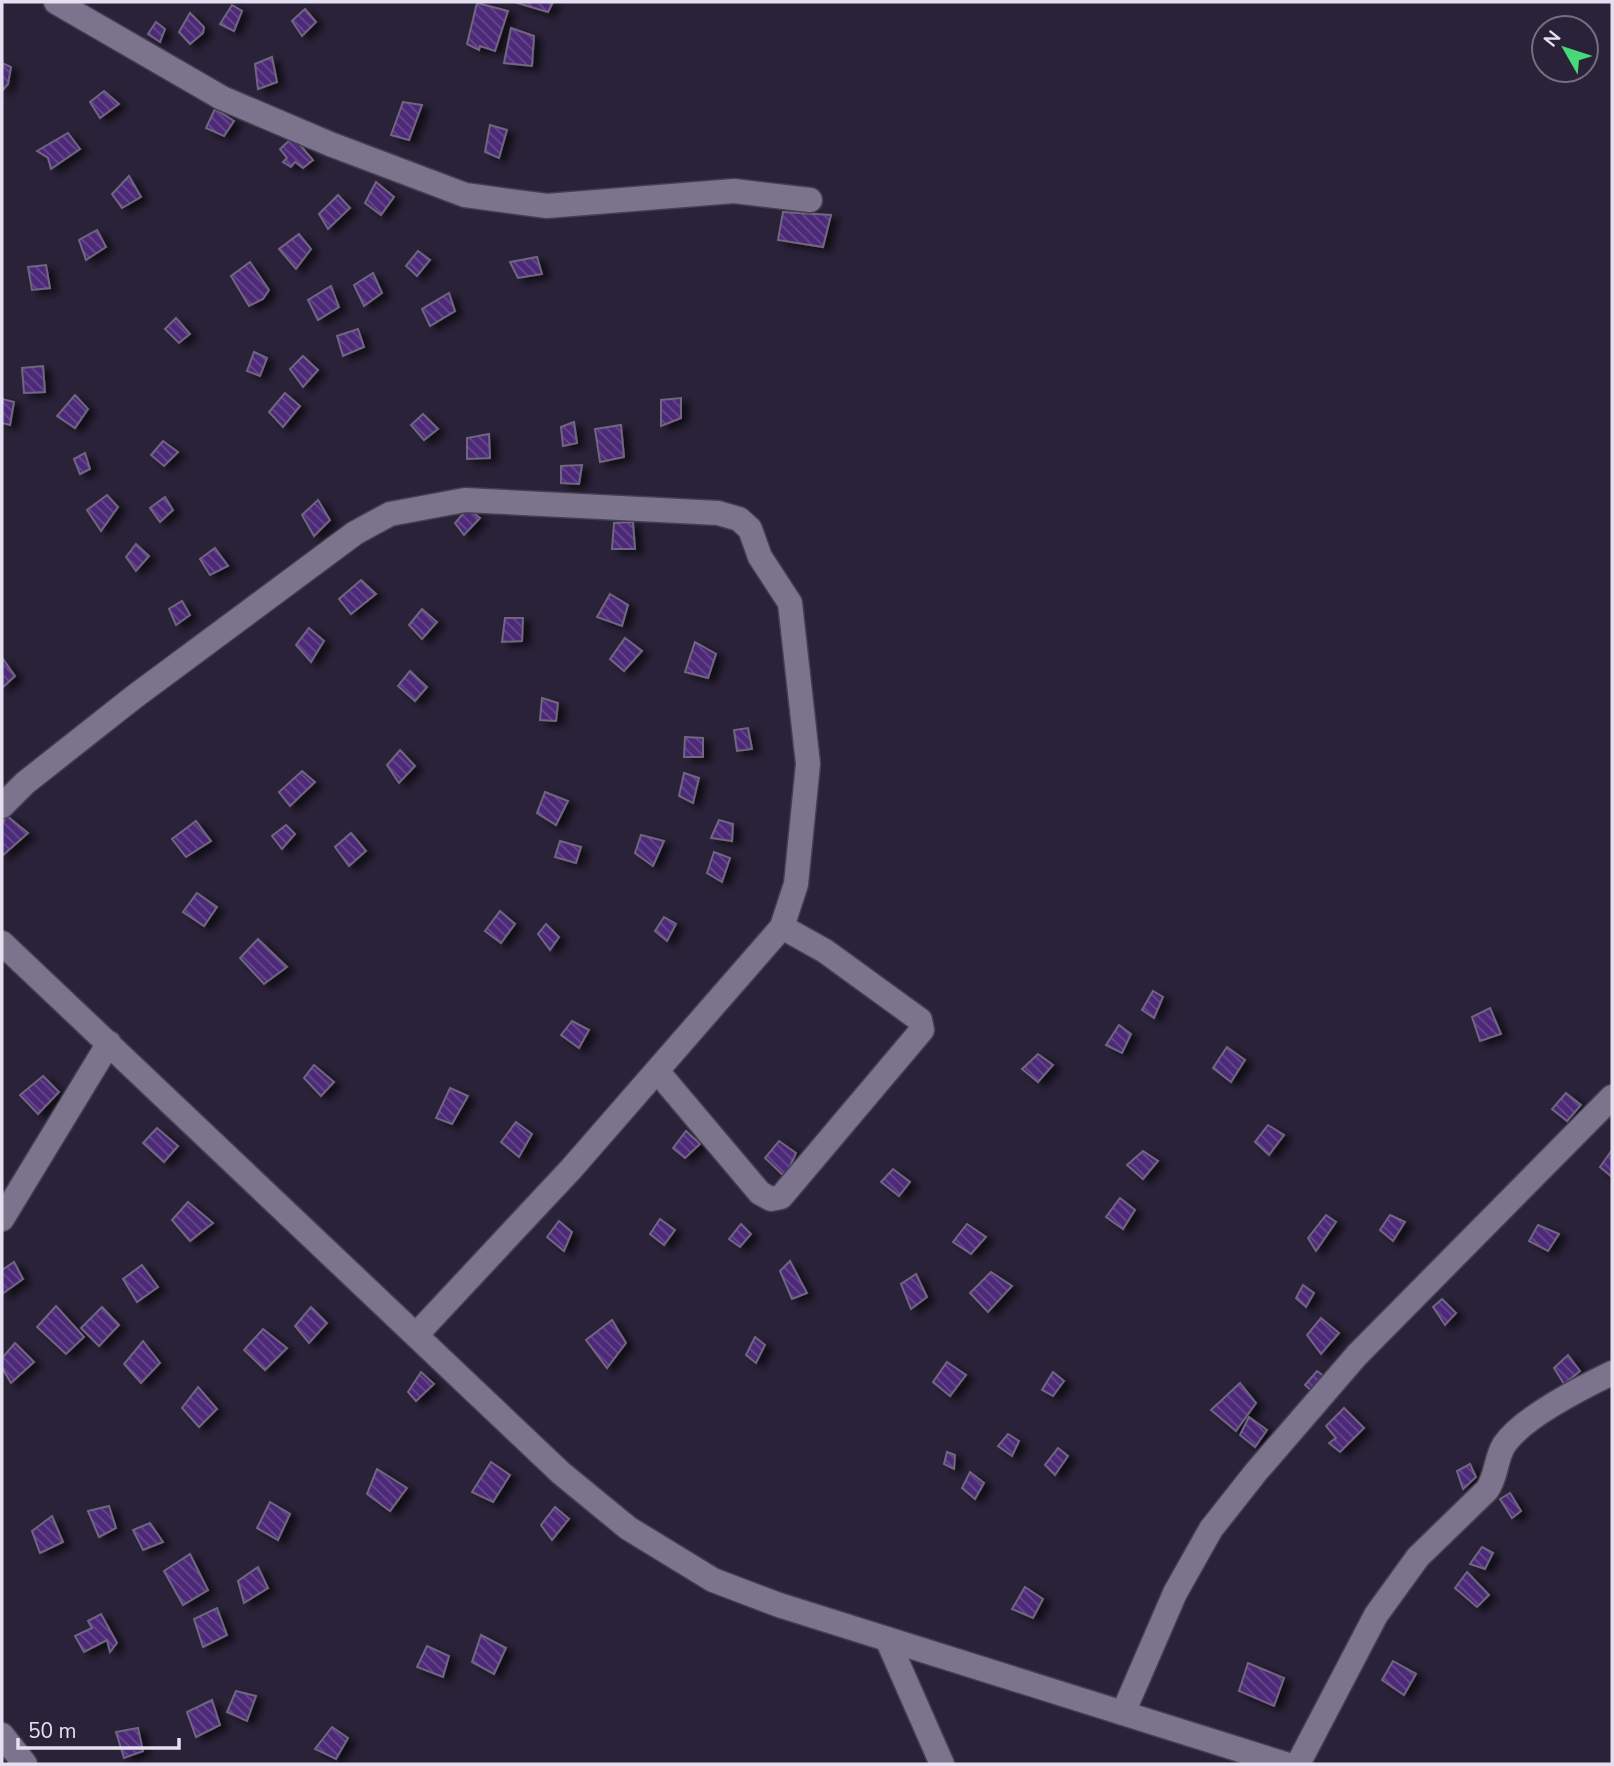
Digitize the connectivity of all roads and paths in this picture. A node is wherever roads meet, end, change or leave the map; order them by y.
1 (56, 2) edge
2 (810, 200) dead end
3 (2, 806) edge
4 (782, 928) junction
5 (2, 943) edge
6 (109, 1043) junction
7 (657, 1071) junction
8 (1612, 1097) edge
9 (2, 1219) edge
10 (416, 1335) junction
11 (1612, 1373) edge
12 (887, 1639) junction
13 (1123, 1713) junction
14 (2, 1735) edge
15 (25, 1764) edge
16 (942, 1764) edge
17 (1285, 1764) edge
18 (1298, 1764) edge

1 - 2 street
3 - 4 street
4 - 7 street
4 - 7 street
5 - 6 street
6 - 9 street
6 - 10 street
7 - 10 street
8 - 13 street
10 - 12 street
11 - 18 street
12 - 13 street
12 - 16 street
13 - 17 street
14 - 15 street

